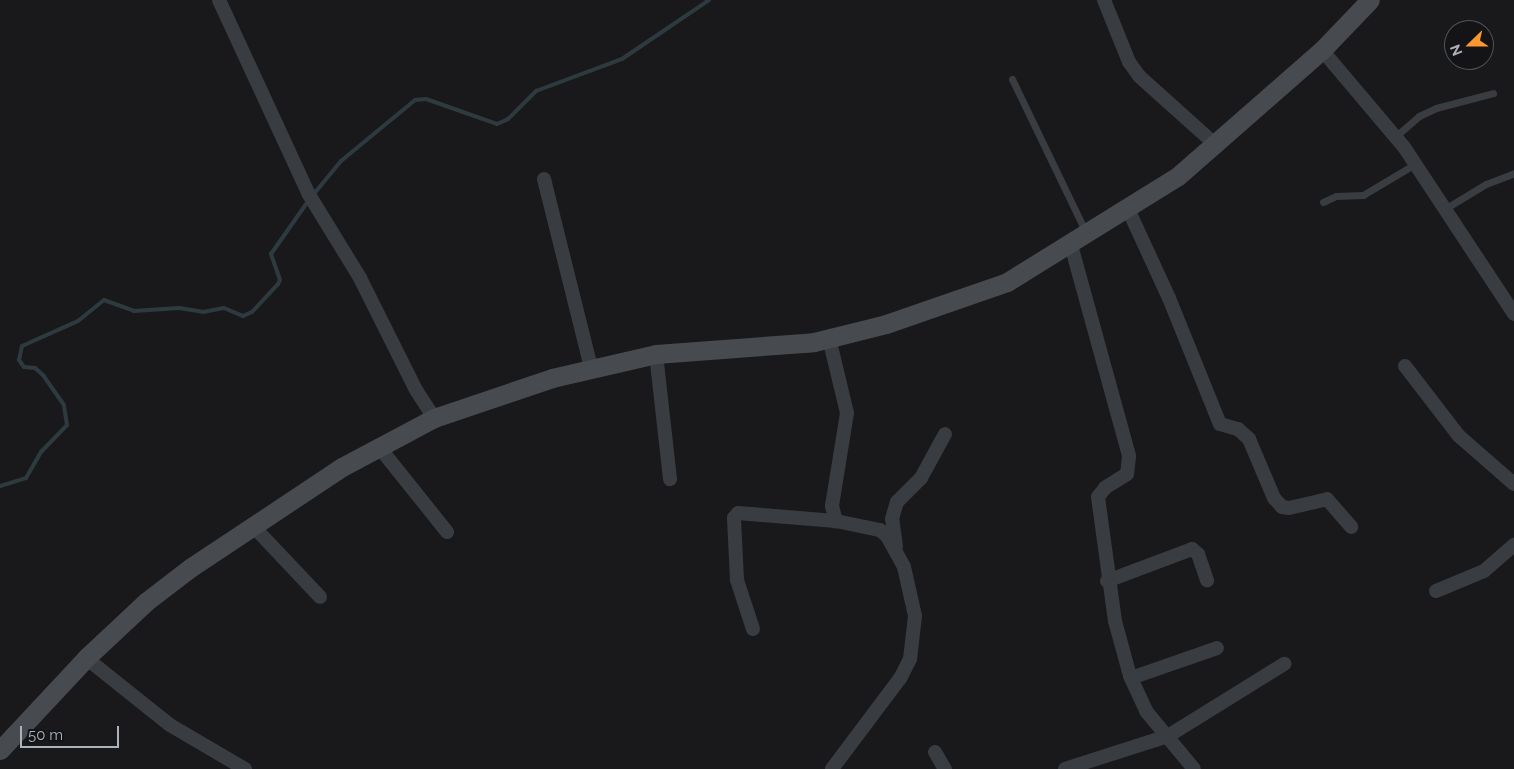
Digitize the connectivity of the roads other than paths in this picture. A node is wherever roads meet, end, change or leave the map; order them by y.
1 (219, 0) edge
2 (1104, 0) edge
3 (1370, 0) edge
4 (1322, 50) junction
5 (1012, 80) dead end
6 (1492, 93) dead end
7 (1396, 136) junction
8 (1217, 146) junction
9 (1415, 164) junction
10 (1514, 172) edge
11 (544, 179) dead end
12 (1323, 202) dead end
13 (1128, 209) junction
14 (1443, 210) junction
15 (1079, 240) junction
16 (1514, 314) edge
17 (829, 338) junction
18 (656, 354) junction
19 (1406, 366) dead end
20 (592, 368) junction
21 (434, 418) junction
22 (945, 434) dead end
23 (379, 447) junction
24 (670, 479) dead end
25 (1514, 484) edge
26 (836, 521) junction
27 (252, 526) junction
28 (1351, 527) dead end
29 (447, 532) dead end
30 (1514, 545) edge
31 (897, 552) junction
32 (1207, 580) dead end
33 (1107, 581) junction
34 (1436, 591) dead end
35 (320, 597) dead end
36 (753, 629) dead end
37 (1217, 648) dead end
38 (86, 658) junction
39 (1284, 664) dead end
40 (1131, 678) junction
41 (1168, 736) junction
42 (0, 750) edge
43 (935, 752) dead end
44 (244, 769) edge
45 (832, 769) edge
46 (945, 769) edge
47 (1065, 769) edge
48 (1194, 769) edge

1 - 21 street
2 - 8 street
3 - 4 street
4 - 7 street
4 - 8 street
5 - 15 lane
6 - 7 lane
7 - 9 street
8 - 13 street
9 - 12 lane
9 - 14 street
10 - 14 lane
11 - 20 street
13 - 15 street
13 - 28 street
14 - 16 street
15 - 17 street
15 - 33 street
17 - 18 street
17 - 26 street
18 - 20 street
18 - 24 street
19 - 25 street
20 - 21 street
21 - 23 street
22 - 31 street
23 - 27 street
23 - 29 street
26 - 31 street
26 - 36 street
27 - 35 street
27 - 38 street
30 - 34 street
31 - 45 street
32 - 33 street
33 - 40 street
37 - 40 street
38 - 42 street
38 - 44 street
39 - 41 street
40 - 41 street
41 - 47 street
41 - 48 street
43 - 46 street

